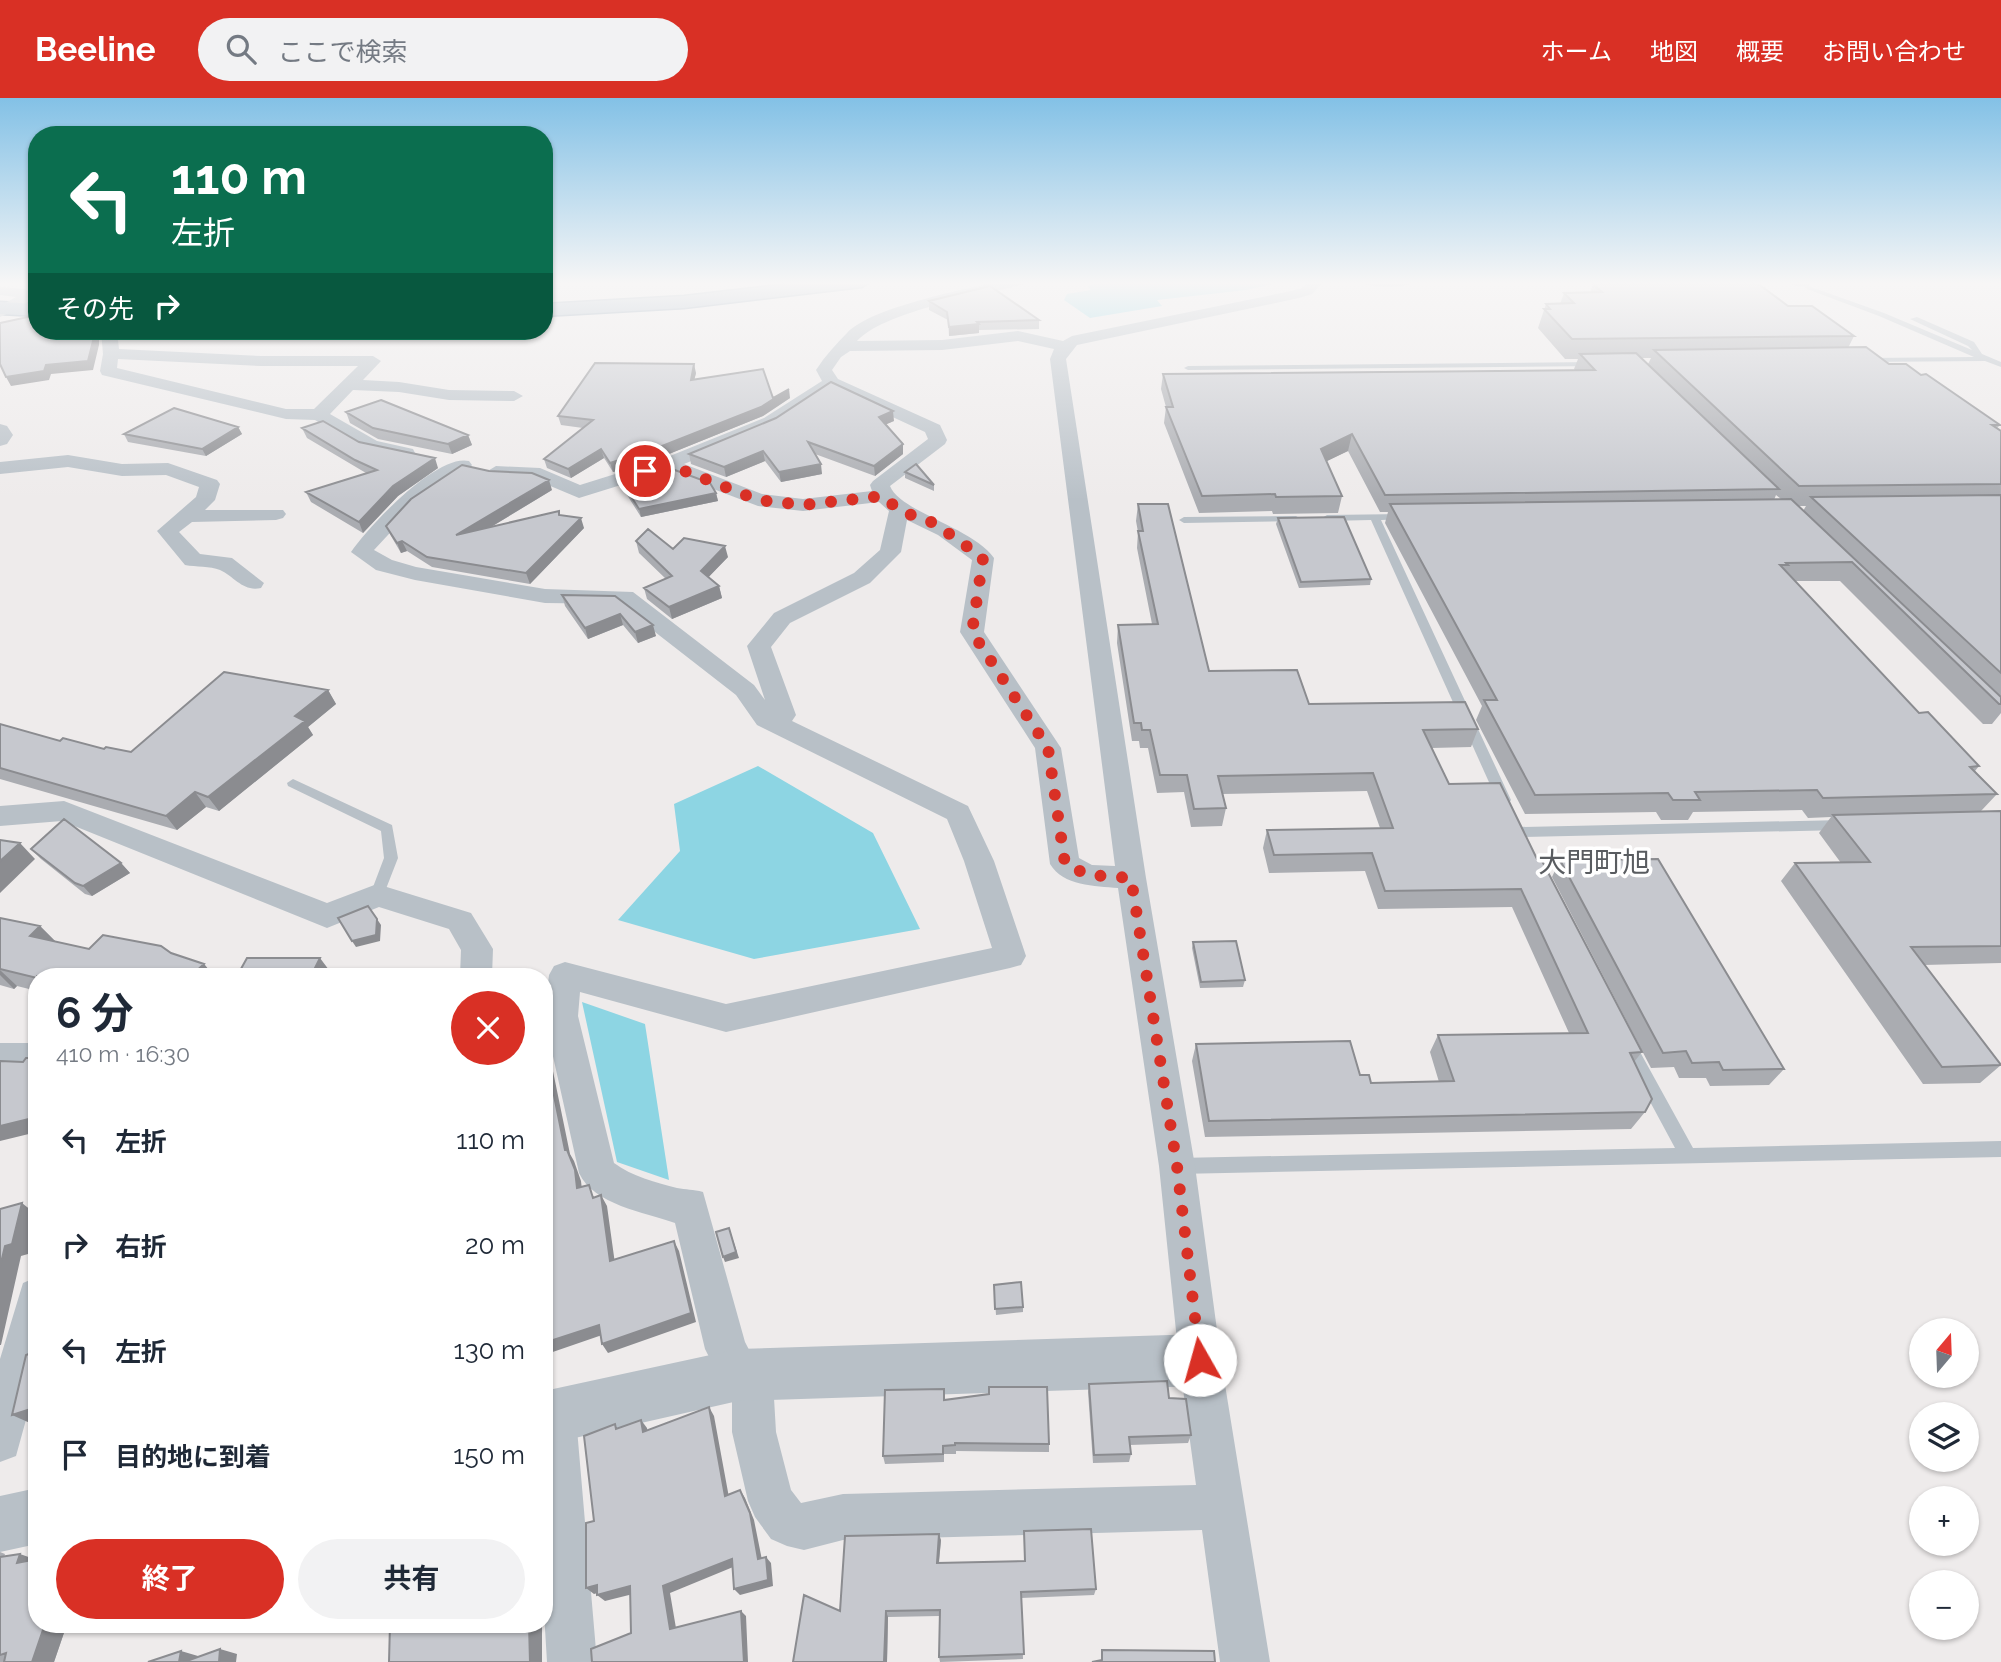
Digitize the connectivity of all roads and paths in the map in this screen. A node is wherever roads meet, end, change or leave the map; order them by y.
1 (111, 354) joint
2 (835, 354) edge
3 (1061, 354) edge
4 (1972, 354) edge
5 (1980, 354) edge
6 (1985, 359) junction
7 (1850, 360) edge
8 (1606, 364) edge
9 (2001, 365) edge
10 (1188, 368) dead end
11 (831, 382) junction
12 (349, 385) junction
13 (514, 396) dead end
14 (319, 415) junction
15 (0, 430) edge
16 (0, 439) edge
17 (667, 464) junction
18 (461, 465) junction
19 (0, 468) edge
20 (891, 504) junction
21 (276, 514) dead end
22 (187, 515) junction
23 (1375, 517) junction
24 (1416, 517) edge
25 (1307, 518) edge
26 (1320, 518) edge
27 (1184, 520) dead end
28 (253, 583) dead end
29 (775, 722) junction
30 (293, 783) dead end
31 (1507, 807) edge
32 (0, 816) edge
33 (1863, 824) edge
34 (1519, 832) edge
35 (1131, 878) junction
36 (377, 895) junction
37 (477, 968) edge
38 (1619, 1027) edge
39 (0, 1057) edge
40 (28, 1057) edge
41 (2001, 1149) edge
42 (1688, 1155) junction
43 (1177, 1166) junction
44 (28, 1332) edge
45 (1200, 1360) junction
46 (738, 1375) junction
47 (553, 1416) edge
48 (0, 1440) edge
49 (553, 1460) edge
50 (1224, 1507) junction
51 (28, 1518) edge
52 (0, 1524) edge
53 (572, 1662) edge
54 (1245, 1662) edge

1 - 12 street
1 - 14 street
2 - 11 street
3 - 35 street
4 - 6 lane
5 - 6 lane
6 - 7 lane
6 - 9 lane
8 - 10 lane
11 - 17 street
11 - 20 street
12 - 13 street
12 - 14 street
14 - 18 street
15 - 16 street
17 - 18 street
17 - 20 street
18 - 29 street
19 - 22 street
20 - 29 street
20 - 35 street
21 - 22 street
22 - 28 street
23 - 24 lane
23 - 26 lane
23 - 31 lane
25 - 27 lane
29 - 46 street
30 - 36 lane
32 - 36 street
33 - 34 lane
35 - 43 street
36 - 37 street
38 - 42 lane
39 - 40 street
41 - 42 lane
42 - 43 lane
43 - 45 street
44 - 48 street
45 - 46 street
45 - 50 street
46 - 47 street
46 - 50 street
49 - 53 street
50 - 54 street
51 - 52 street

